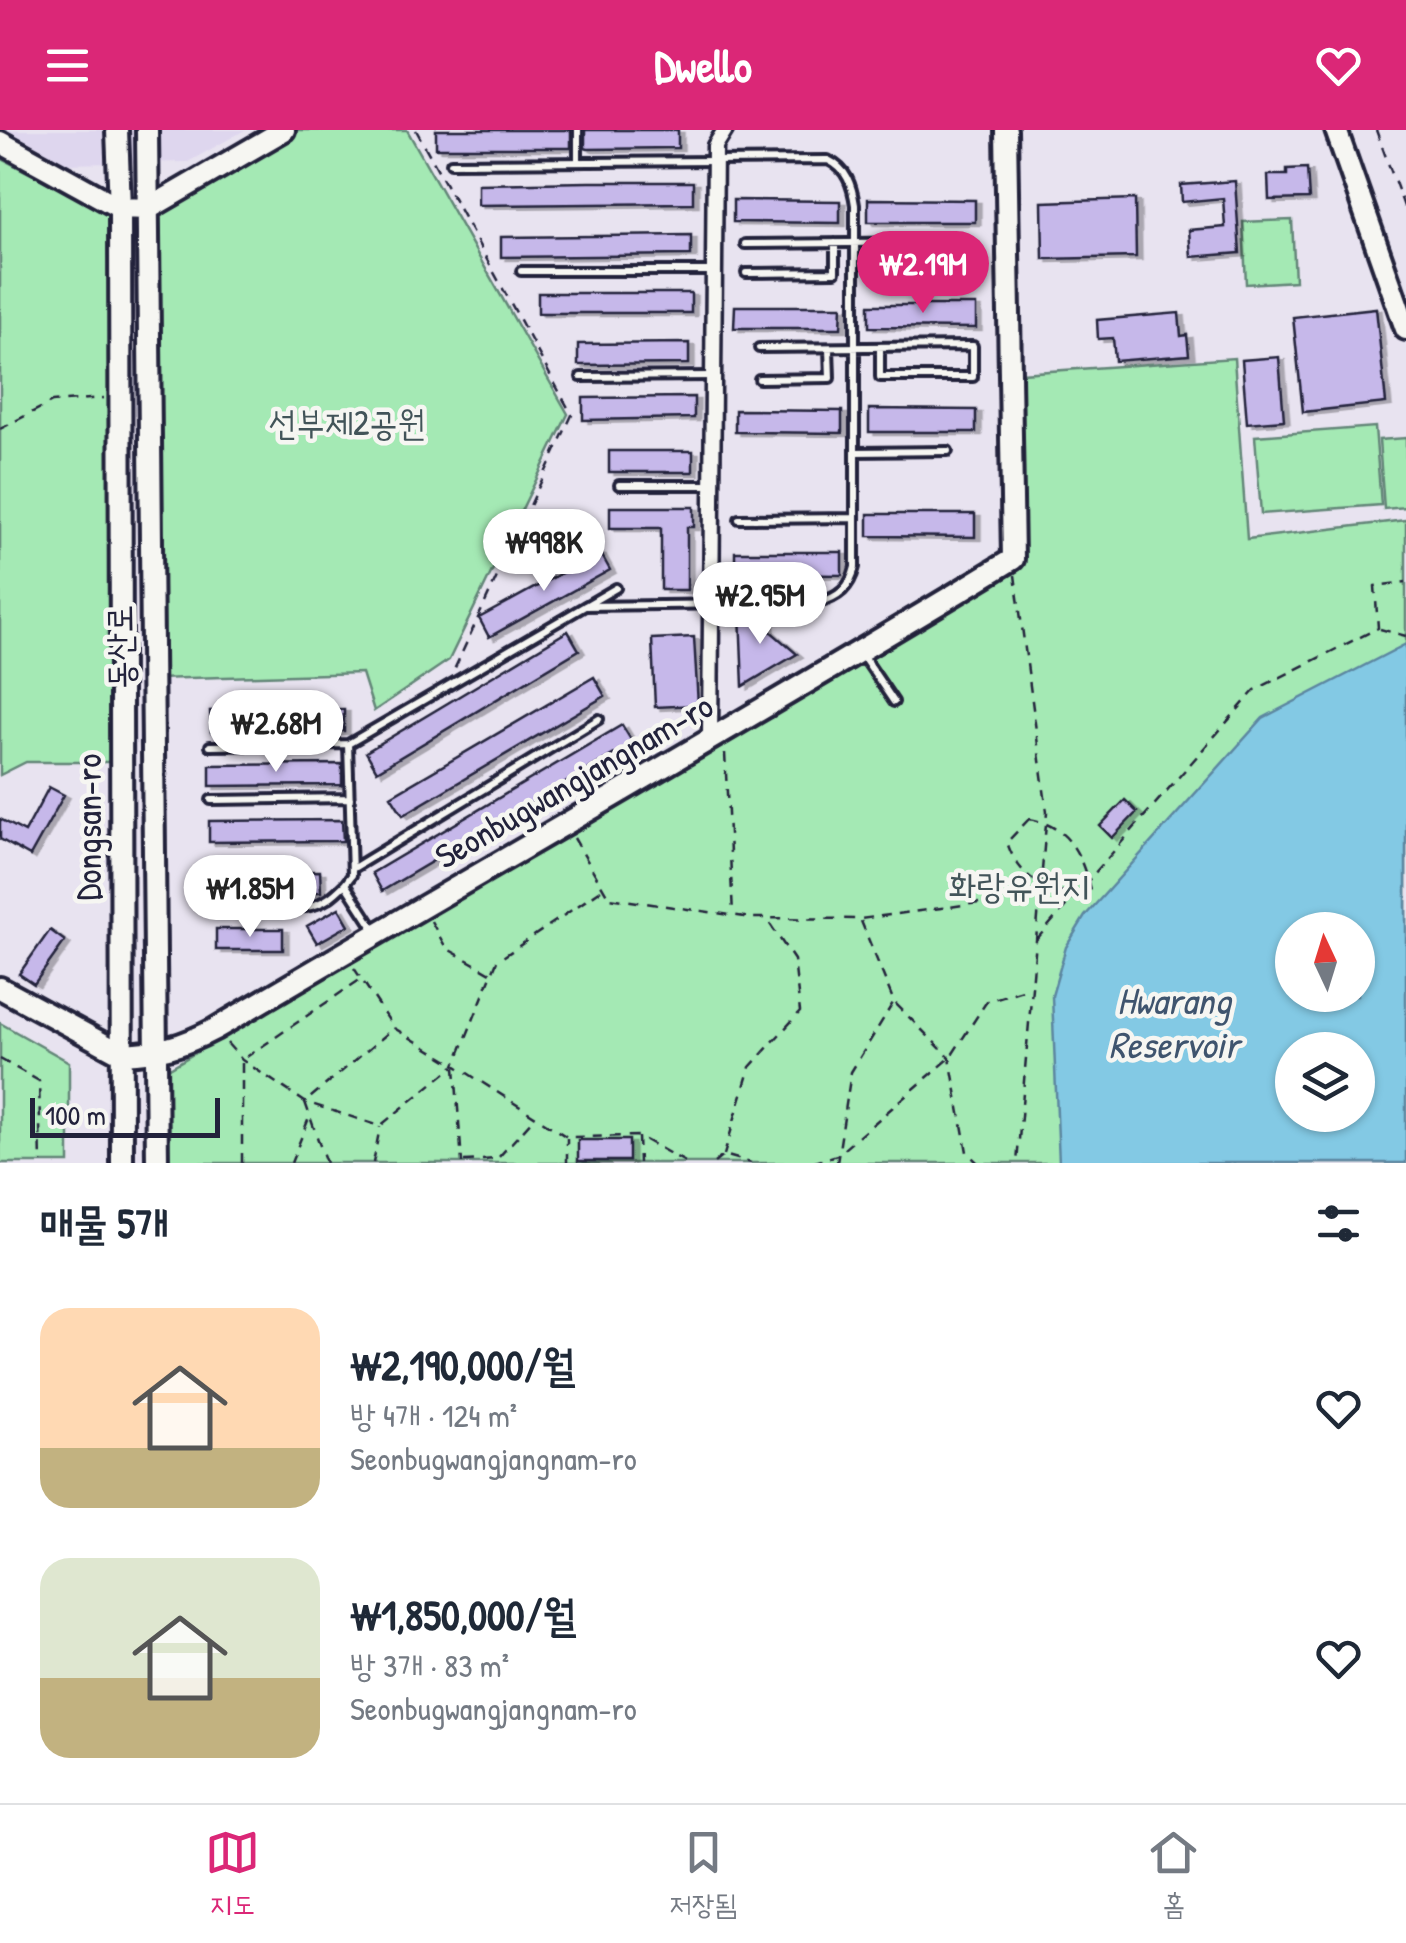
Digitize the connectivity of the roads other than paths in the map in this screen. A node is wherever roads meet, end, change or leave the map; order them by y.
1 (117, 130) edge
2 (147, 130) edge
3 (284, 130) edge
4 (578, 130) edge
5 (725, 130) edge
6 (1006, 130) edge
7 (1336, 130) edge
8 (0, 142) edge
9 (715, 161) junction
10 (578, 162) junction
11 (451, 164) dead end
12 (120, 208) junction
13 (148, 209) junction
14 (855, 242) junction
15 (873, 242) junction
16 (943, 242) dead end
17 (835, 243) junction
18 (746, 244) dead end
19 (714, 271) junction
20 (944, 271) dead end
21 (521, 272) dead end
22 (746, 273) dead end
23 (1406, 329) edge
24 (880, 347) junction
25 (759, 348) dead end
26 (830, 348) junction
27 (855, 348) junction
28 (713, 376) junction
29 (581, 377) dead end
30 (759, 379) dead end
31 (948, 451) dead end
32 (855, 452) junction
33 (712, 485) junction
34 (619, 486) dead end
35 (855, 518) junction
36 (739, 519) dead end
37 (616, 588) dead end
38 (711, 605) junction
39 (585, 606) junction
40 (861, 652) junction
41 (894, 702) dead end
42 (598, 718) dead end
43 (717, 735) junction
44 (348, 744) junction
45 (210, 746) dead end
46 (350, 798) junction
47 (211, 800) dead end
48 (352, 870) junction
49 (346, 884) junction
50 (214, 908) dead end
51 (376, 933) junction
52 (0, 988) edge
53 (156, 1053) junction
54 (122, 1054) junction
55 (122, 1163) edge
56 (158, 1163) edge

1 - 12 street, Dongsan-ro
2 - 13 street, 동산로
3 - 13 street
4 - 10 lane
5 - 9 street
6 - 40 street, Seonbugwangjangnam-ro
7 - 23 street
8 - 12 street
9 - 10 lane
9 - 14 lane
9 - 19 street
10 - 11 lane
12 - 13 street
12 - 54 street, Dongsan-ro
13 - 53 street, 동산로
14 - 15 lane
14 - 17 lane
14 - 27 lane
15 - 16 lane
15 - 20 lane
17 - 18 lane
17 - 22 lane
19 - 21 lane
19 - 28 street
24 - 24 lane
24 - 27 lane
25 - 26 lane
26 - 27 lane
26 - 30 lane
27 - 32 lane
28 - 29 lane
28 - 33 street
31 - 32 lane
32 - 35 lane
33 - 34 lane
33 - 38 street
35 - 36 lane
35 - 38 lane
37 - 39 lane
38 - 39 lane
38 - 43 street
39 - 44 lane
40 - 41 lane
40 - 43 street, Seonbugwangjangnam-ro
42 - 48 lane
43 - 51 street, Seonbugwangjangnam-ro
44 - 45 lane
44 - 46 lane
46 - 47 lane
46 - 48 lane
48 - 49 lane
49 - 50 lane
49 - 51 lane
51 - 53 street, Seonbugwangjangnam-ro
52 - 54 street
53 - 54 street, Seonbugwangjangnam-ro
53 - 56 street, 동산로
54 - 55 street, Dongsan-ro

